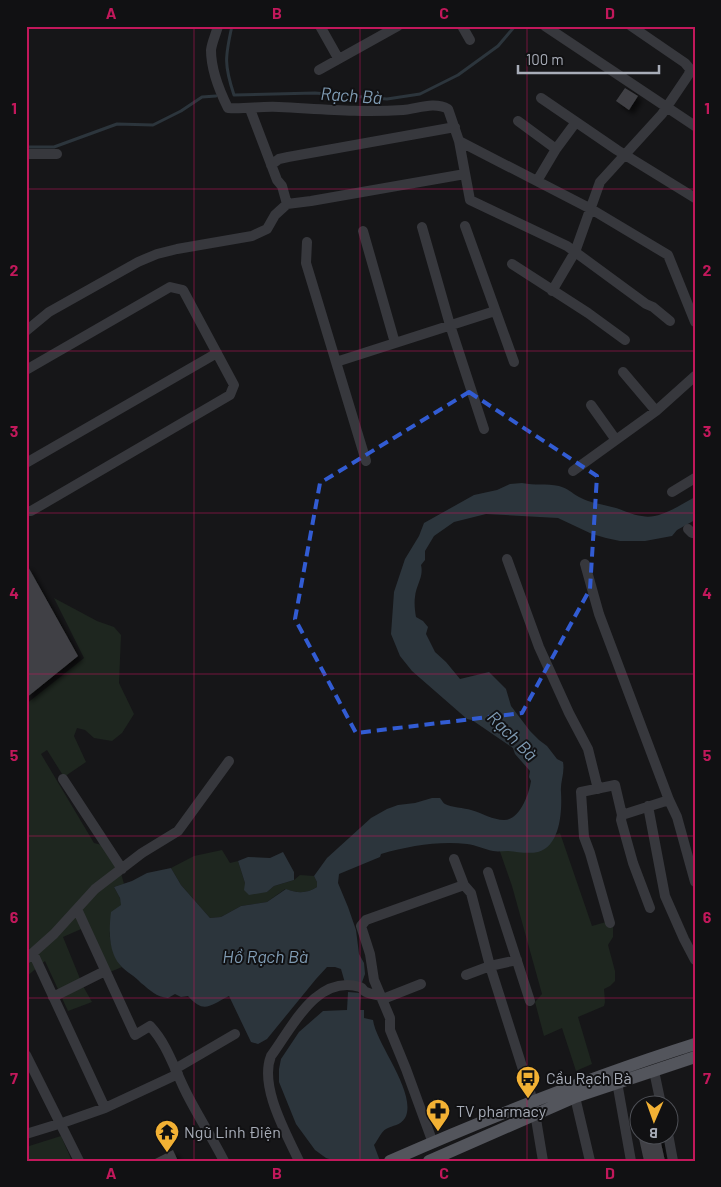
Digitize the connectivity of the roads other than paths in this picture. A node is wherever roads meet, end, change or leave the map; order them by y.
1 (218, 26) edge
2 (320, 26) edge
3 (398, 26) edge
4 (462, 26) edge
5 (544, 26) edge
6 (631, 26) edge
7 (470, 40) dead end
8 (338, 58) junction
9 (319, 70) dead end
10 (541, 98) dead end
11 (666, 108) junction
12 (250, 109) junction
13 (518, 121) dead end
14 (576, 122) junction
15 (695, 126) edge
16 (455, 127) junction
17 (459, 141) junction
18 (556, 149) junction
19 (26, 154) edge
20 (57, 154) dead end
21 (624, 154) junction
22 (271, 165) junction
23 (465, 174) junction
24 (537, 181) junction
25 (695, 198) edge
26 (287, 204) junction
27 (591, 209) junction
28 (465, 226) dead end
29 (422, 227) dead end
30 (363, 231) dead end
31 (306, 242) dead end
32 (576, 252) junction
33 (512, 264) dead end
34 (552, 291) junction
35 (495, 311) junction
36 (670, 321) dead end
37 (695, 322) edge
38 (450, 326) junction
39 (26, 331) edge
40 (625, 340) dead end
41 (395, 343) junction
42 (216, 353) junction
43 (336, 362) junction
44 (514, 362) dead end
45 (26, 370) edge
46 (624, 372) dead end
47 (695, 376) edge
48 (591, 405) dead end
49 (656, 411) junction
50 (484, 429) dead end
51 (616, 440) junction
52 (366, 462) dead end
53 (26, 463) edge
54 (573, 471) dead end
55 (695, 478) edge
56 (672, 492) dead end
57 (26, 511) edge
58 (507, 559) dead end
59 (585, 564) dead end
60 (229, 761) dead end
61 (63, 780) dead end
62 (598, 789) junction
63 (669, 800) junction
64 (648, 806) junction
65 (622, 815) junction
66 (454, 859) dead end
67 (122, 869) junction
68 (488, 872) dead end
69 (695, 882) edge
70 (464, 885) junction
71 (650, 908) dead end
72 (77, 909) junction
73 (610, 923) dead end
74 (29, 956) edge
75 (517, 960) junction
76 (695, 960) edge
77 (490, 966) junction
78 (105, 971) junction
79 (466, 975) dead end
80 (421, 984) dead end
81 (53, 998) junction
82 (382, 998) junction
83 (530, 1001) dead end
84 (235, 1034) dead end
85 (695, 1044) edge
86 (26, 1055) edge
87 (695, 1057) edge
88 (630, 1064) junction
89 (654, 1071) junction
90 (177, 1072) junction
91 (634, 1077) junction
92 (617, 1082) junction
93 (659, 1094) edge
94 (576, 1097) junction
95 (533, 1101) junction
96 (105, 1108) junction
97 (534, 1115) junction
98 (60, 1124) junction
99 (26, 1134) edge
100 (433, 1142) junction
101 (670, 1144) edge
102 (79, 1161) edge
103 (224, 1161) edge
104 (299, 1161) edge
105 (390, 1161) edge
106 (429, 1161) edge
107 (543, 1161) edge
108 (590, 1161) edge
109 (631, 1161) edge
110 (673, 1161) edge

1 - 12 street
2 - 8 street
3 - 8 street
4 - 7 street
5 - 11 street
6 - 11 street
8 - 9 street
10 - 14 street
11 - 15 street
11 - 21 street
12 - 16 street
12 - 22 street
13 - 18 street
14 - 18 street
14 - 21 street
16 - 17 street
16 - 22 street
17 - 23 street
17 - 24 street
18 - 24 street
19 - 20 street
21 - 25 street
21 - 27 street
22 - 26 street
23 - 26 street
23 - 32 street
24 - 27 street
26 - 39 street
27 - 32 street
27 - 37 street
28 - 35 street
29 - 38 street
30 - 41 street
31 - 43 street
32 - 34 street
32 - 36 street
33 - 34 street
34 - 40 street
35 - 38 street
35 - 44 street
38 - 41 street
38 - 50 street
41 - 43 street
42 - 45 street
42 - 53 street
42 - 57 street
43 - 52 street
46 - 49 street
47 - 49 street
48 - 51 street
49 - 51 street
51 - 54 street
55 - 56 street
58 - 62 street
59 - 63 street
60 - 67 street
61 - 67 street
62 - 65 street
62 - 73 street
63 - 64 street
63 - 69 street
64 - 65 street
64 - 76 street
65 - 71 street
66 - 70 street
67 - 72 street
68 - 75 street
70 - 77 street
70 - 82 street
72 - 74 street
72 - 78 street
74 - 81 street
75 - 77 street
75 - 83 street
77 - 79 street
77 - 95 street
78 - 81 street
78 - 90 street
80 - 82 street
81 - 96 street
82 - 100 street
82 - 104 street
84 - 90 street
85 - 88 main road
86 - 98 street
87 - 89 main road
88 - 91 main road
88 - 95 main road
89 - 91 main road
89 - 93 street
90 - 96 street
90 - 103 street
91 - 92 main road
92 - 94 main road
92 - 109 street
94 - 97 main road
94 - 108 street
95 - 97 street
95 - 100 main road
96 - 98 street
97 - 106 main road
97 - 107 street
98 - 99 street
98 - 102 street
100 - 105 main road
101 - 110 street

